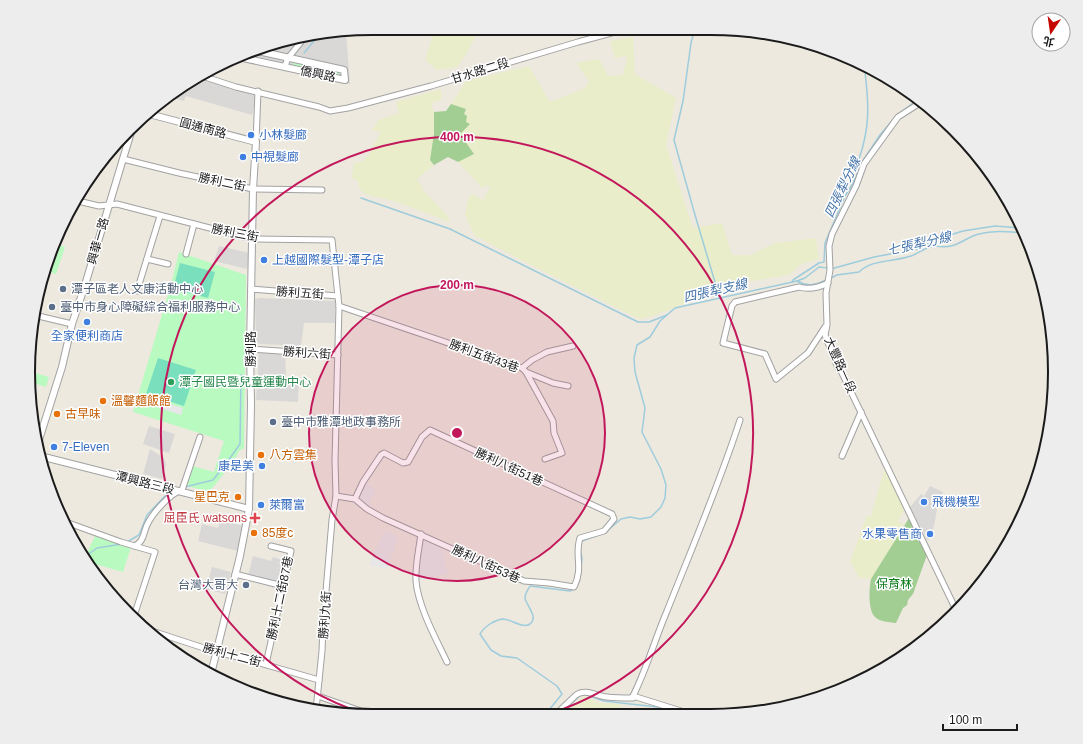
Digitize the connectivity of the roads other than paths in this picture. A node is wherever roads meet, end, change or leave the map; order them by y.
1 (604, 35) edge
2 (301, 42) edge
3 (265, 53) edge
4 (288, 58) junction
5 (248, 59) edge
6 (285, 66) junction
7 (207, 78) edge
8 (258, 91) junction
9 (916, 105) edge
10 (154, 115) edge
11 (129, 139) edge
12 (256, 142) junction
13 (123, 159) junction
14 (253, 189) junction
15 (322, 190) dead end
16 (81, 202) edge
17 (109, 204) junction
18 (160, 216) junction
19 (194, 224) junction
20 (252, 239) junction
21 (186, 254) dead end
22 (147, 259) junction
23 (168, 264) dead end
24 (828, 284) junction
25 (251, 289) junction
26 (137, 290) dead end
27 (338, 296) junction
28 (339, 306) junction
29 (40, 316) edge
30 (72, 324) junction
31 (827, 325) junction
32 (573, 346) dead end
33 (250, 349) junction
34 (338, 355) junction
35 (524, 370) junction
36 (568, 386) dead end
37 (861, 412) junction
38 (740, 420) dead end
39 (41, 435) edge
40 (200, 437) dead end
41 (842, 456) dead end
42 (46, 457) edge
43 (545, 459) dead end
44 (335, 461) joint
45 (179, 489) junction
46 (336, 496) junction
47 (355, 499) junction
48 (249, 510) junction
49 (612, 514) joint
50 (72, 525) edge
51 (421, 534) junction
52 (134, 546) junction
53 (271, 546) dead end
54 (235, 574) junction
55 (283, 586) junction
56 (954, 605) edge
57 (135, 611) edge
58 (161, 634) edge
59 (216, 652) junction
60 (447, 662) dead end
61 (266, 664) junction
62 (212, 669) edge
63 (319, 680) junction
64 (318, 696) junction
65 (633, 696) junction
66 (317, 704) edge
67 (353, 708) edge
68 (562, 709) edge
69 (675, 709) edge

1 - 8 street, 甘水路二段
2 - 4 street
3 - 4 street, 僑興路
4 - 6 street
4 - 6 street, 僑興路
5 - 6 street, 僑興路
7 - 8 street
8 - 12 street, 勝利路
9 - 24 street, 大豐路一段
10 - 12 street, 圓通南路
11 - 13 street, 興華一路
12 - 14 street, 勝利路
13 - 14 street, 勝利二街
13 - 17 street, 興華一路
14 - 15 street, 勝利二街
14 - 20 street, 勝利路
16 - 17 street, 勝利三街
17 - 18 street, 勝利三街
17 - 30 street, 興華一路
18 - 19 street, 勝利三街
18 - 22 street
19 - 20 street, 勝利三街
19 - 21 street
20 - 25 street, 勝利路
20 - 27 street, 勝利三街
22 - 23 street
22 - 26 street
24 - 31 street, 大豐路一段
24 - 31 street
25 - 27 street, 勝利五街
25 - 33 street, 勝利路
27 - 28 street, 勝利五街
28 - 34 street, 勝利五街
28 - 35 street, 勝利五街43巷
29 - 30 street
30 - 39 street, 興華一路
31 - 37 street, 大豐路一段
32 - 35 street
33 - 34 street, 勝利六街
33 - 48 street, 勝利路
34 - 44 street, 勝利六街
35 - 36 street
35 - 43 street, 勝利五街43巷
37 - 41 street
37 - 56 street, 大豐路一段
38 - 65 street
40 - 45 street
42 - 45 street, 潭興路三段
44 - 46 street, 勝利九街
45 - 48 street, 潭興路三段
45 - 52 street
46 - 47 street, 勝利八街53巷
46 - 63 street, 勝利九街
47 - 49 street, 勝利八街51巷
47 - 51 street, 勝利八街53巷
48 - 54 street, 勝利路
49 - 51 street, 勝利八街53巷
50 - 52 street
51 - 60 street
52 - 57 street
53 - 55 street, 勝利十二街87巷
54 - 55 street
54 - 59 street, 勝利路
55 - 61 street, 勝利十二街87巷
58 - 59 street, 勝利十二街
59 - 61 street, 勝利十二街
59 - 62 street, 勝利路
61 - 63 street, 勝利十二街
63 - 64 street, 勝利九街
64 - 66 street, 勝利九街
64 - 67 street
65 - 68 street
65 - 69 street

